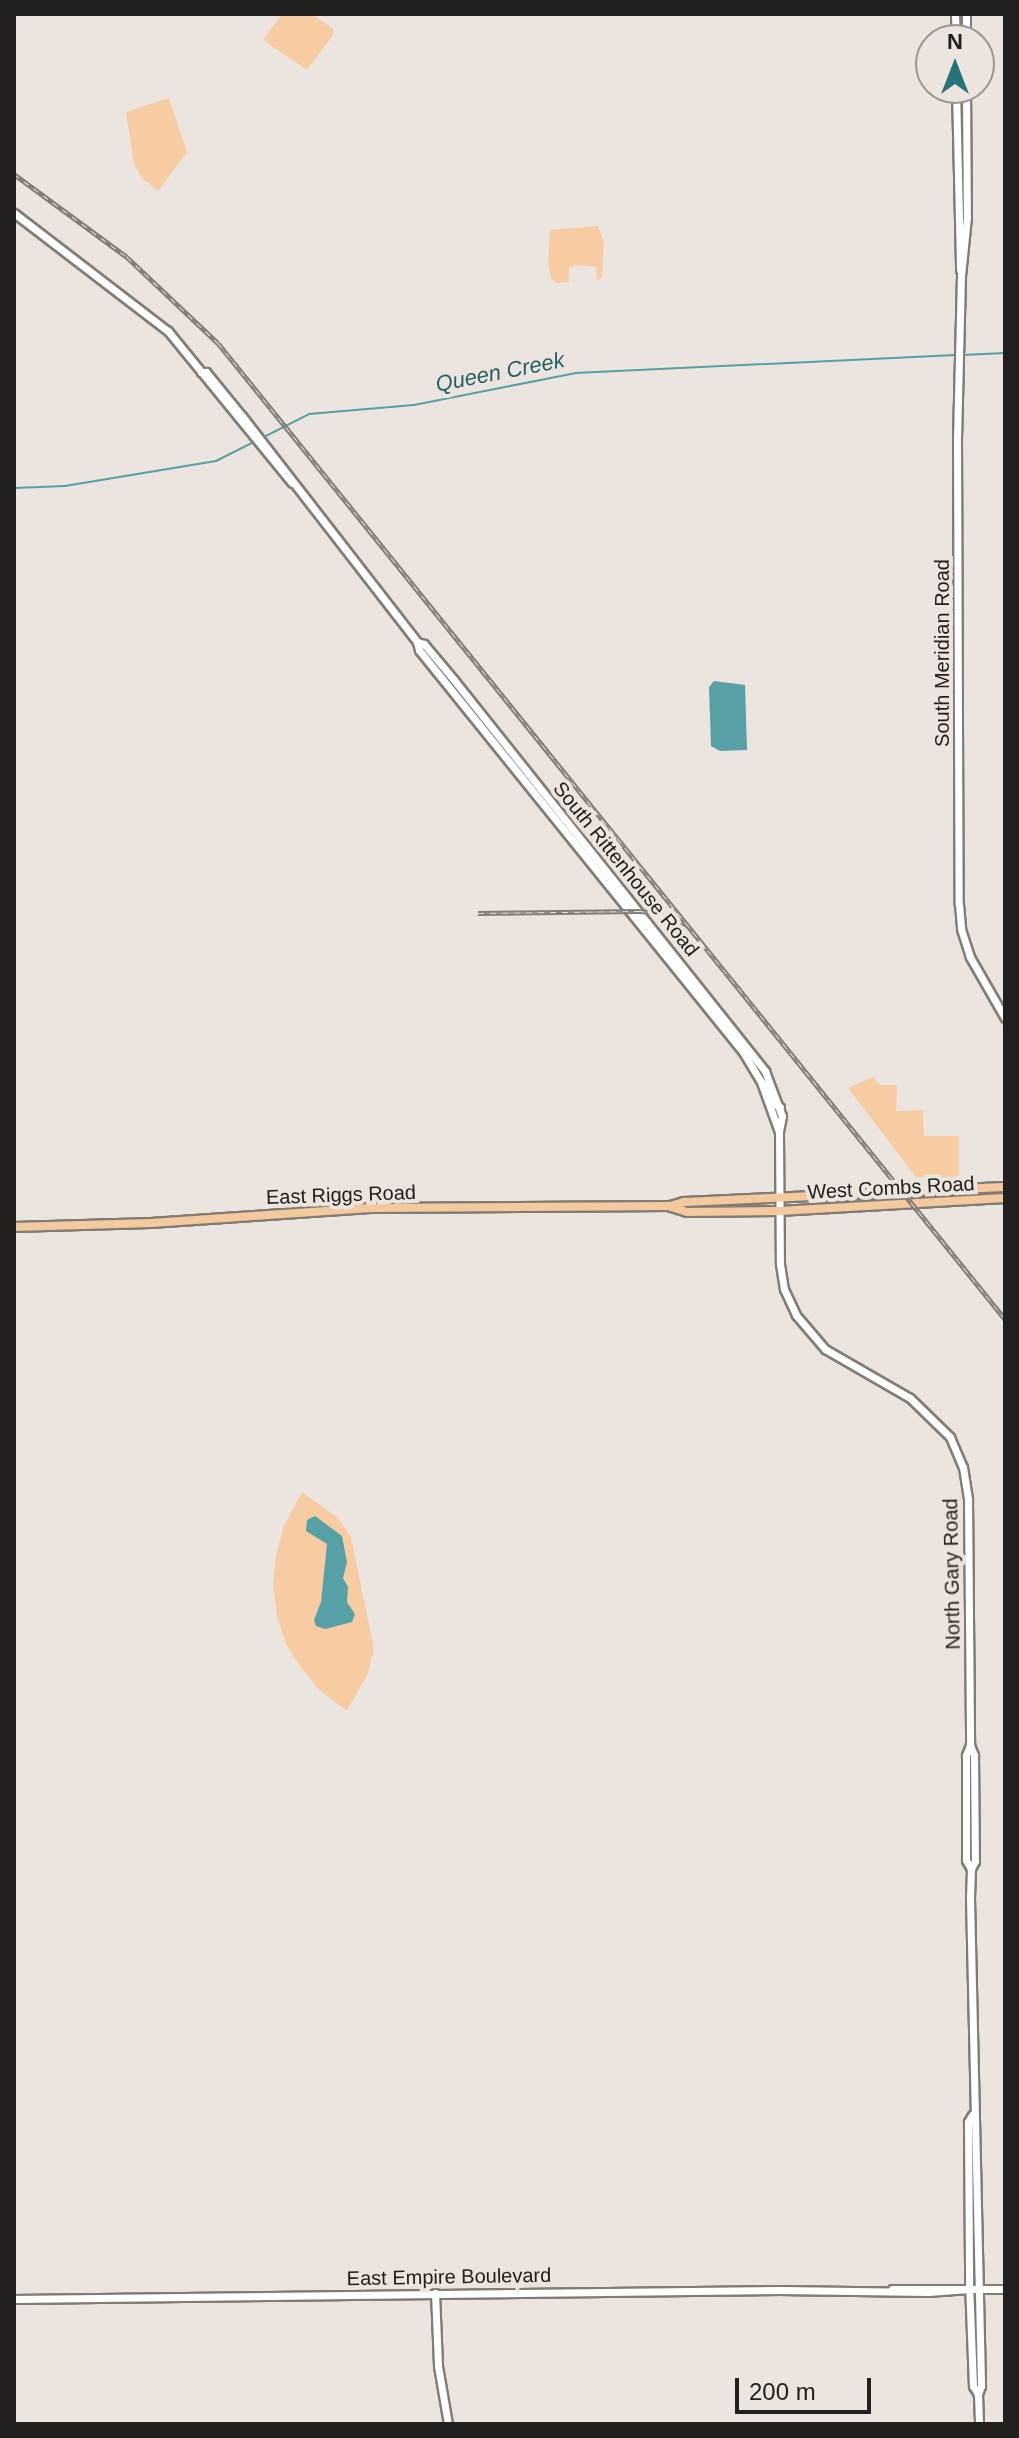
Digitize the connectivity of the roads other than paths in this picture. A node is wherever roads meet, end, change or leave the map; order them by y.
1 (957, 104) edge
2 (966, 104) edge
3 (14, 213) edge
4 (962, 223) junction
5 (417, 642) junction
6 (1005, 1018) edge
7 (739, 1048) junction
8 (767, 1075) junction
9 (761, 1082) junction
10 (780, 1107) junction
11 (779, 1132) junction
12 (1005, 1187) edge
13 (1005, 1198) edge
14 (779, 1199) junction
15 (670, 1206) junction
16 (779, 1211) junction
17 (14, 1227) edge
18 (972, 2115) junction
19 (973, 2289) junction
20 (1005, 2289) edge
21 (435, 2293) junction
22 (14, 2299) edge
23 (448, 2424) edge
24 (979, 2424) edge

1 - 4 main road, South Meridian Road
2 - 4 main road, South Meridian Road
3 - 5 main road, South Rittenhouse Road
4 - 6 main road, South Meridian Road
5 - 7 main road, South Rittenhouse Road
5 - 8 main road, South Rittenhouse Road
7 - 8 main road
7 - 9 main road, South Rittenhouse Road
8 - 10 main road, South Rittenhouse Road
9 - 10 main road
9 - 11 main road, South Rittenhouse Road
10 - 11 main road, South Rittenhouse Road
11 - 14 main road, South Rittenhouse Road
12 - 14 main road, West Combs Road
13 - 16 main road, West Combs Road
14 - 15 main road, East Riggs Road
14 - 16 main road, North Gary Road
15 - 16 main road, East Riggs Road
15 - 17 main road, East Riggs Road
16 - 18 main road, North Gary Road
18 - 19 main road, North Gary Road
18 - 19 main road, North Gary Road
19 - 20 main road, East Empire Boulevard
19 - 21 main road, East Empire Boulevard
19 - 24 main road, North Gary Road
21 - 22 main road, East Empire Boulevard
21 - 23 main road

